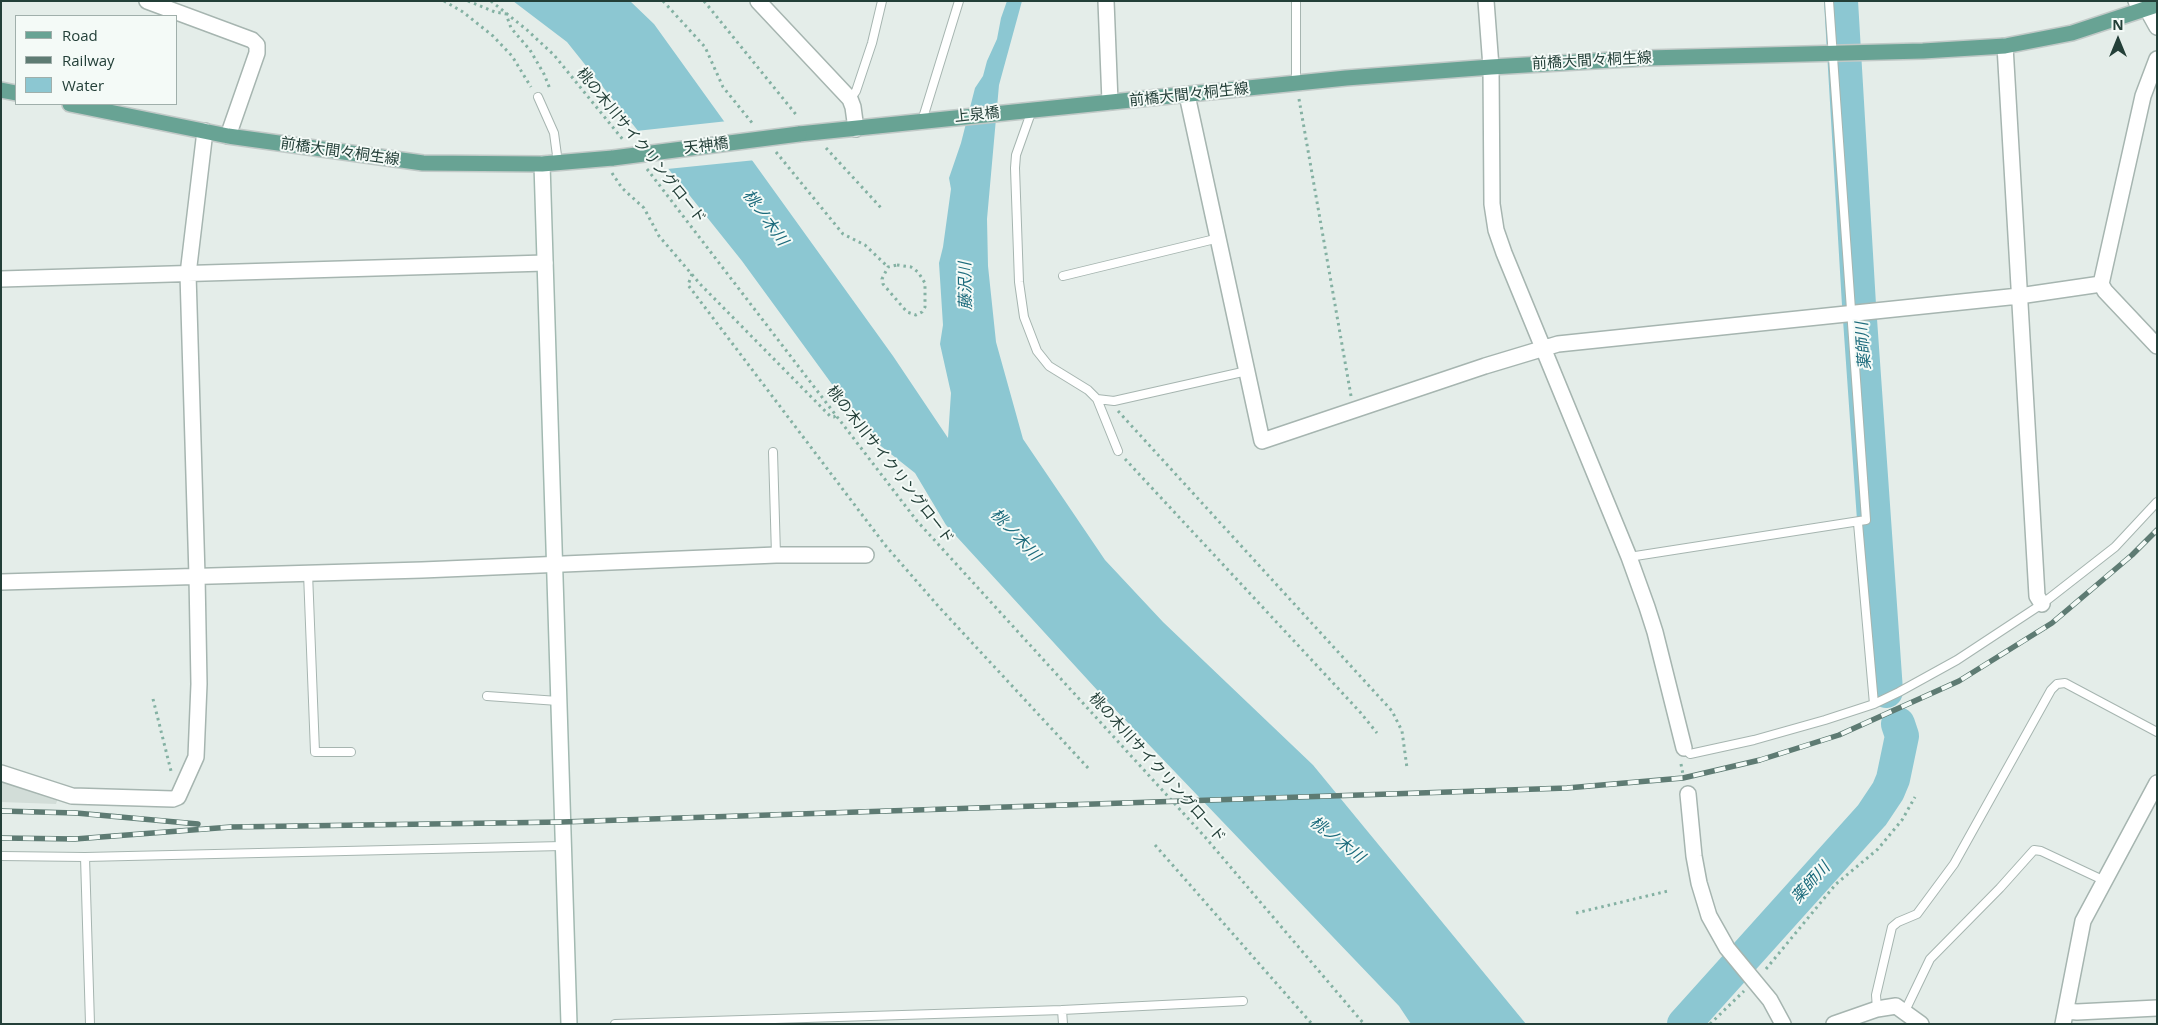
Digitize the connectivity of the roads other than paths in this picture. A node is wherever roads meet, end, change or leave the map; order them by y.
1 (147, 1) edge
2 (758, 1) edge
3 (882, 1) edge
4 (959, 1) edge
5 (1106, 1) edge
6 (1296, 1) edge
7 (1486, 1) edge
8 (1828, 1) edge
9 (2146, 4) edge
10 (2157, 27) edge
11 (2005, 46) junction
12 (1831, 53) junction
13 (2157, 59) edge
14 (1491, 67) junction
15 (1296, 84) junction
16 (1, 90) edge
17 (15, 93) edge
18 (1187, 95) junction
19 (538, 98) road end
20 (850, 99) junction
21 (1110, 102) junction
22 (75, 105) edge
23 (1028, 110) junction
24 (926, 121) junction
25 (856, 128) junction
26 (205, 131) junction
27 (228, 136) junction
28 (558, 163) junction
29 (542, 164) junction
30 (611, 164) joint
31 (1219, 238) junction
32 (545, 263) junction
33 (188, 274) junction
34 (1063, 276) dead end
35 (1, 279) edge
36 (2101, 284) junction
37 (2019, 296) junction
38 (1850, 313) junction
39 (2157, 346) edge
40 (1542, 348) junction
41 (1247, 371) junction
42 (1097, 399) junction
43 (1118, 451) road end
44 (773, 452) dead end
45 (2157, 502) edge
46 (1858, 523) junction
47 (776, 555) junction
48 (866, 555) dead end
49 (1629, 557) junction
50 (554, 566) junction
51 (308, 573) junction
52 (197, 576) junction
53 (1, 582) edge
54 (2042, 604) junction
55 (487, 696) dead end
56 (558, 701) junction
57 (1874, 704) junction
58 (2157, 732) edge
59 (1684, 748) joint
60 (351, 752) dead end
61 (1, 773) edge
62 (2157, 783) edge
63 (1688, 794) road end
64 (562, 846) junction
65 (1, 856) edge
66 (85, 857) junction
67 (2105, 881) junction
68 (1243, 1001) dead end
69 (2157, 1008) edge
70 (1877, 1009) junction
71 (1062, 1010) junction
72 (1905, 1011) junction
73 (2065, 1017) edge
74 (90, 1024) edge
75 (569, 1024) edge
76 (614, 1024) edge
77 (1062, 1024) edge
78 (1783, 1024) edge
79 (1834, 1024) edge
80 (1921, 1024) edge

1 - 27 street
2 - 20 street
3 - 20 lane
4 - 24 lane
5 - 21 street
6 - 15 lane
7 - 14 street
8 - 12 lane
9 - 10 street
9 - 11 main road, 前橋大間々桐生線
11 - 12 main road, 前橋大間々桐生線
11 - 37 street
12 - 14 main road, 前橋大間々桐生線
12 - 38 lane
13 - 36 street
14 - 15 main road, 前橋大間々桐生線
14 - 40 street
15 - 18 main road, 前橋大間々桐生線
16 - 17 main road
18 - 21 main road, 前橋大間々桐生線
18 - 31 street
19 - 28 lane
20 - 25 street
21 - 23 main road, 前橋大間々桐生線
22 - 26 main road, 前橋大間々桐生線
23 - 24 main road, 上泉橋
23 - 42 lane
24 - 25 main road
25 - 30 main road, 天神橋, bridge
26 - 27 main road, 前橋大間々桐生線
26 - 33 street
27 - 29 main road, 前橋大間々桐生線
28 - 29 main road, 前橋大間々桐生線
28 - 30 main road, 前橋大間々桐生線
29 - 32 street
31 - 34 lane
31 - 41 street
32 - 33 street
32 - 50 street
33 - 35 street
33 - 52 street
36 - 37 street
36 - 39 street
37 - 38 street
37 - 54 street
38 - 40 street
38 - 46 lane
40 - 41 street
40 - 49 street
41 - 42 lane
42 - 43 lane
44 - 47 lane
45 - 54 lane
46 - 49 lane
46 - 57 lane
47 - 48 street
47 - 50 street
49 - 59 street
50 - 51 street
50 - 56 street
51 - 52 street
51 - 60 lane
52 - 53 street
52 - 61 street
54 - 57 lane
55 - 56 lane
56 - 64 street
57 - 59 lane
58 - 70 lane
62 - 67 street
63 - 78 street
64 - 66 lane
64 - 75 street
65 - 66 lane
66 - 74 lane
67 - 72 lane
67 - 73 street
68 - 71 lane
69 - 73 street
70 - 72 street
70 - 79 street
71 - 76 lane
71 - 77 lane
72 - 80 street

